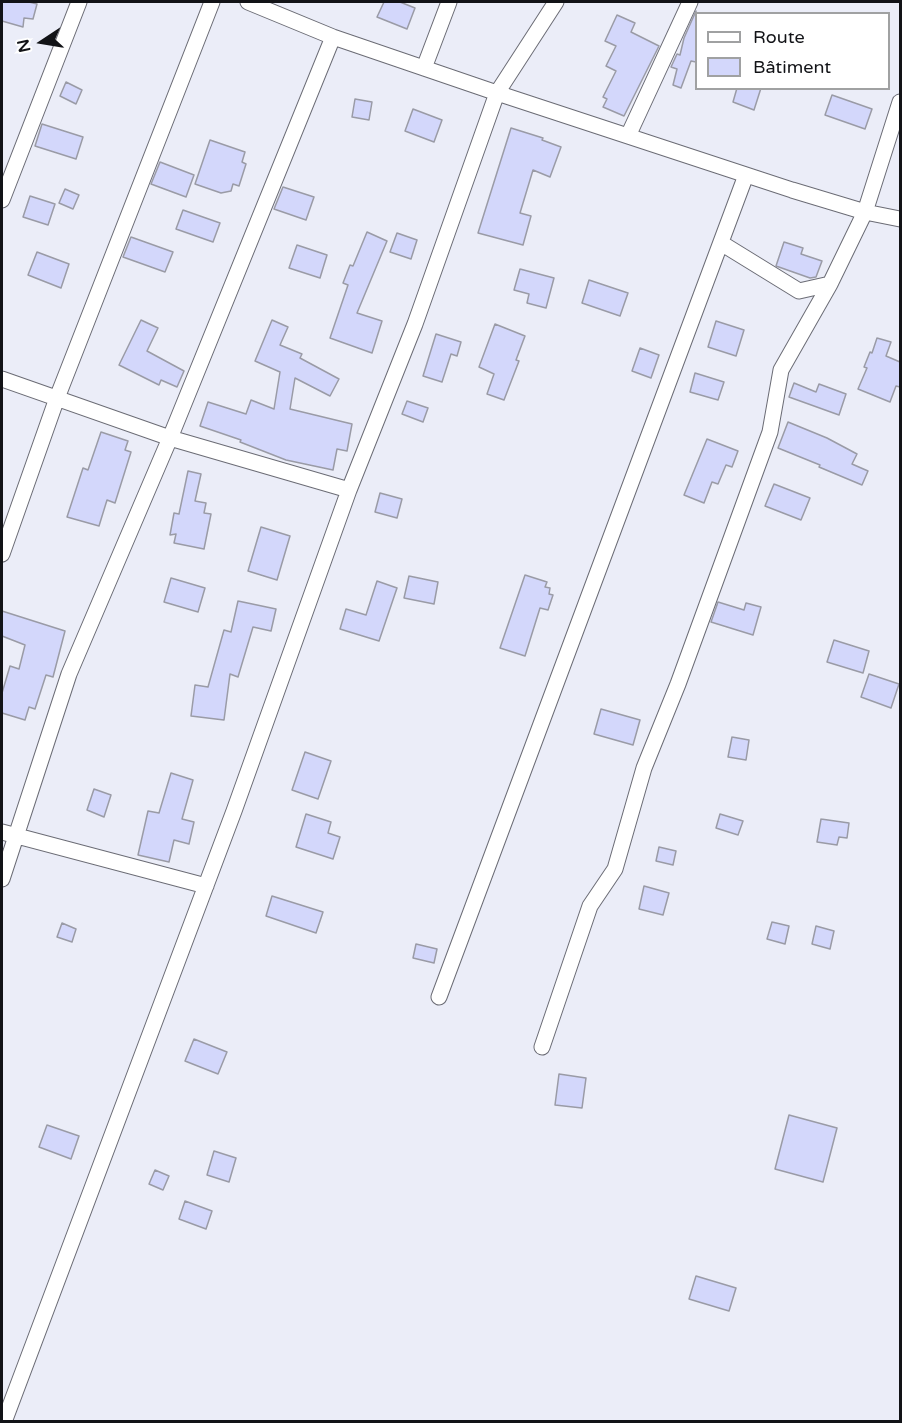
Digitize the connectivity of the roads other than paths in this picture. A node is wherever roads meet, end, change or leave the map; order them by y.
1 (79, 2) edge
2 (212, 2) edge
3 (248, 2) edge
4 (450, 2) edge
5 (556, 2) edge
6 (690, 2) edge
7 (333, 37) junction
8 (424, 68) junction
9 (497, 93) junction
10 (900, 102) edge
11 (628, 136) junction
12 (746, 175) junction
13 (2, 200) edge
14 (864, 212) junction
15 (900, 219) edge
16 (721, 243) junction
17 (830, 284) junction
18 (2, 379) edge
19 (57, 398) junction
20 (170, 438) junction
21 (349, 490) junction
22 (2, 554) edge
23 (9, 834) edge
24 (2, 879) edge
25 (206, 886) junction
26 (439, 997) dead end
27 (542, 1047) dead end
28 (4, 1422) edge

1 - 13 street
2 - 19 street
3 - 7 street
4 - 8 street
5 - 9 street
6 - 11 street
7 - 8 street
7 - 20 street
8 - 9 street
9 - 11 street
9 - 21 street
10 - 14 street
11 - 12 street
12 - 14 street
12 - 16 street
14 - 15 street
14 - 17 street
16 - 17 street
16 - 26 street
17 - 27 street
18 - 19 street
19 - 20 street
19 - 22 street
20 - 21 street
20 - 23 street
21 - 25 street
23 - 24 street
23 - 25 street
25 - 28 street

